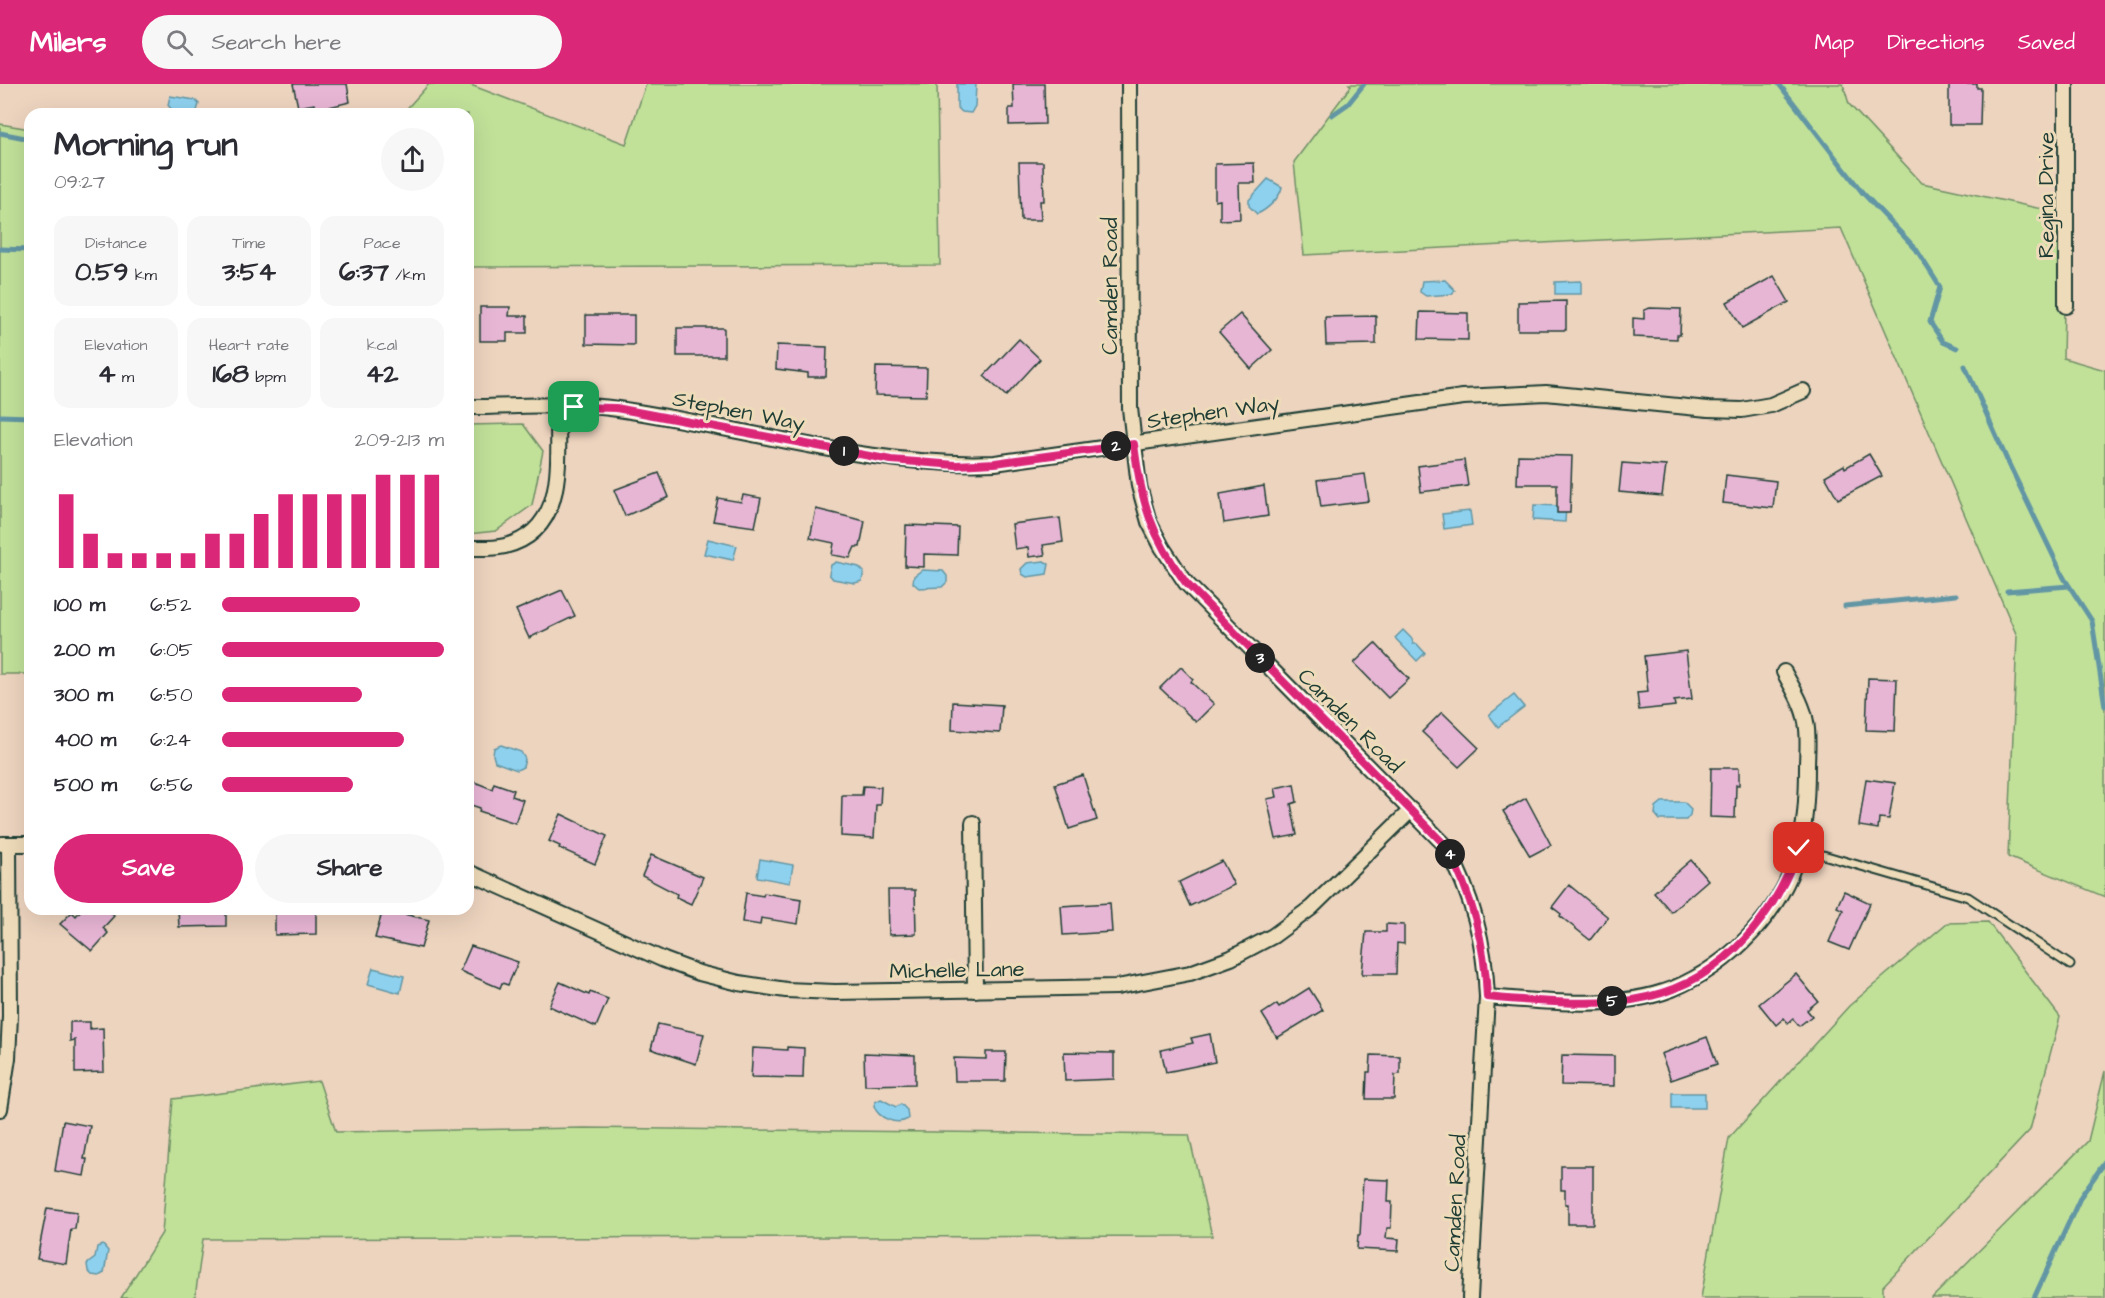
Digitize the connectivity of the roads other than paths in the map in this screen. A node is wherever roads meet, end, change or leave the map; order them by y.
1 (1129, 84) edge
2 (2066, 84) edge
3 (2066, 306) dead end
4 (1803, 391) dead end
5 (474, 407) edge
6 (558, 407) junction
7 (1134, 444) junction
8 (474, 548) edge
9 (1784, 672) dead end
10 (1411, 810) junction
11 (973, 823) dead end
12 (4, 844) edge
13 (24, 844) edge
14 (1799, 848) junction
15 (474, 875) edge
16 (2070, 965) dead end
17 (975, 990) junction
18 (1487, 997) junction
19 (0, 1109) edge
20 (1470, 1298) edge

1 - 7 street, Camden Road
2 - 3 street, Regina Drive
4 - 7 street, Stephen Way
5 - 6 street, Stephen Way
6 - 7 street, Stephen Way
6 - 8 street
7 - 10 street, Camden Road
9 - 14 street
10 - 17 street, Michelle Lane
10 - 18 street, Camden Road
11 - 17 street
12 - 13 street
12 - 19 street
14 - 16 lane
14 - 18 street
15 - 17 street, Michelle Lane
18 - 20 street, Camden Road

